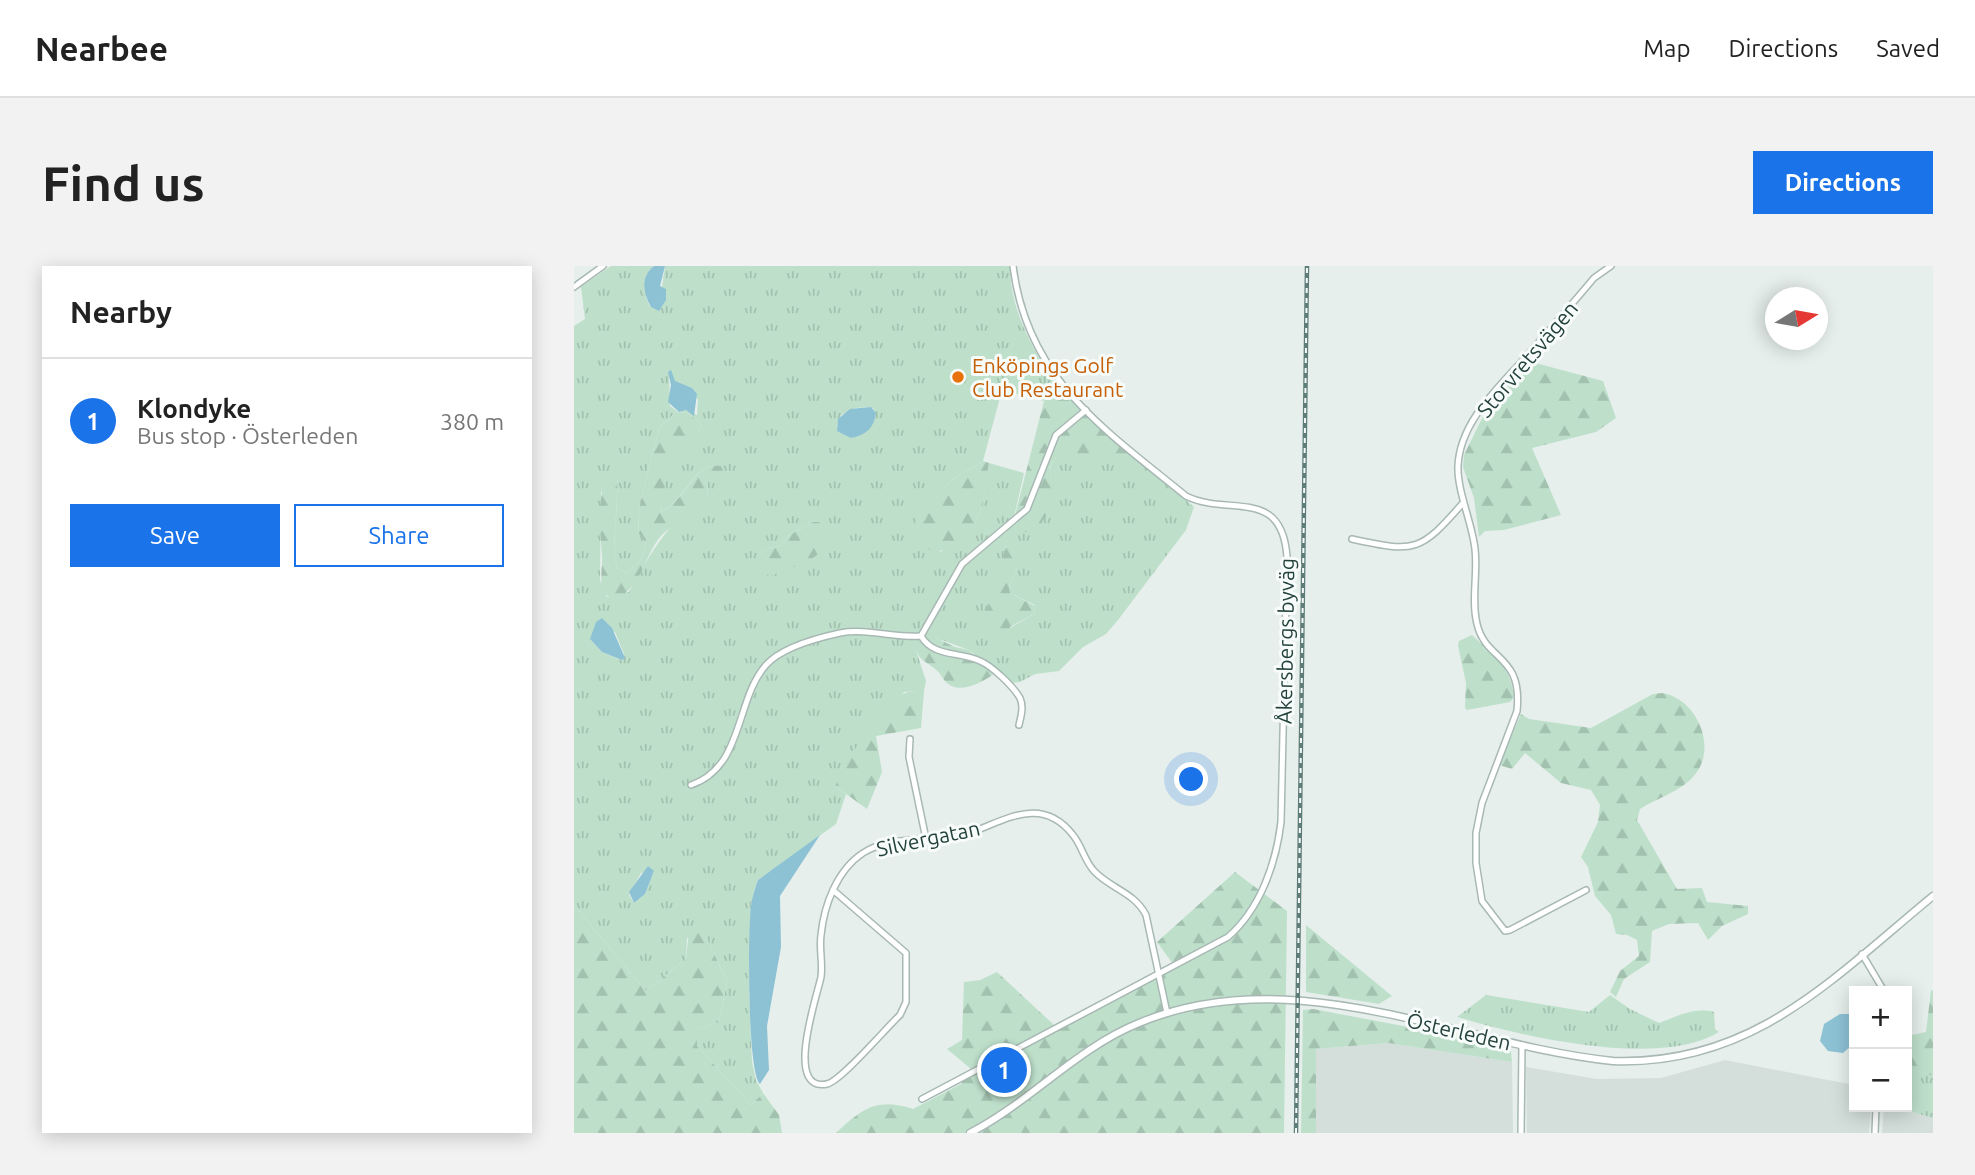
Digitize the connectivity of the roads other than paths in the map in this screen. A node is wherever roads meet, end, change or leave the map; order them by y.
1 (603, 266) edge
2 (1013, 266) edge
3 (1611, 266) edge
4 (574, 287) edge
5 (1086, 410) junction
6 (1464, 503) junction
7 (1352, 539) dead end
8 (921, 636) junction
9 (1019, 725) dead end
10 (910, 739) dead end
11 (691, 785) dead end
12 (926, 839) junction
13 (833, 890) junction
14 (1586, 890) dead end
15 (1933, 896) edge
16 (1862, 954) junction
17 (1159, 974) junction
18 (1881, 986) edge
19 (1167, 1013) junction
20 (1522, 1045) junction
21 (922, 1099) dead end
22 (1876, 1112) edge
23 (971, 1133) edge
24 (1521, 1133) edge
25 (1875, 1133) edge

1 - 4 street
2 - 5 street, Åkersbergs byväg
3 - 6 street, Storvretsvägen
5 - 8 street
5 - 17 street, Åkersbergs byväg
6 - 7 street
6 - 14 street, Storvretsvägen
8 - 9 street
8 - 11 street
10 - 12 street
12 - 13 street, Silvergatan
12 - 17 street, Silvergatan
13 - 13 street, Silvergatan
15 - 16 street, Österleden
16 - 18 street
16 - 20 street, Österleden
17 - 19 street, Silvergatan
17 - 21 street, Åkersbergs byväg
19 - 20 street, Österleden
19 - 23 street, Österleden
20 - 24 street
22 - 25 street

